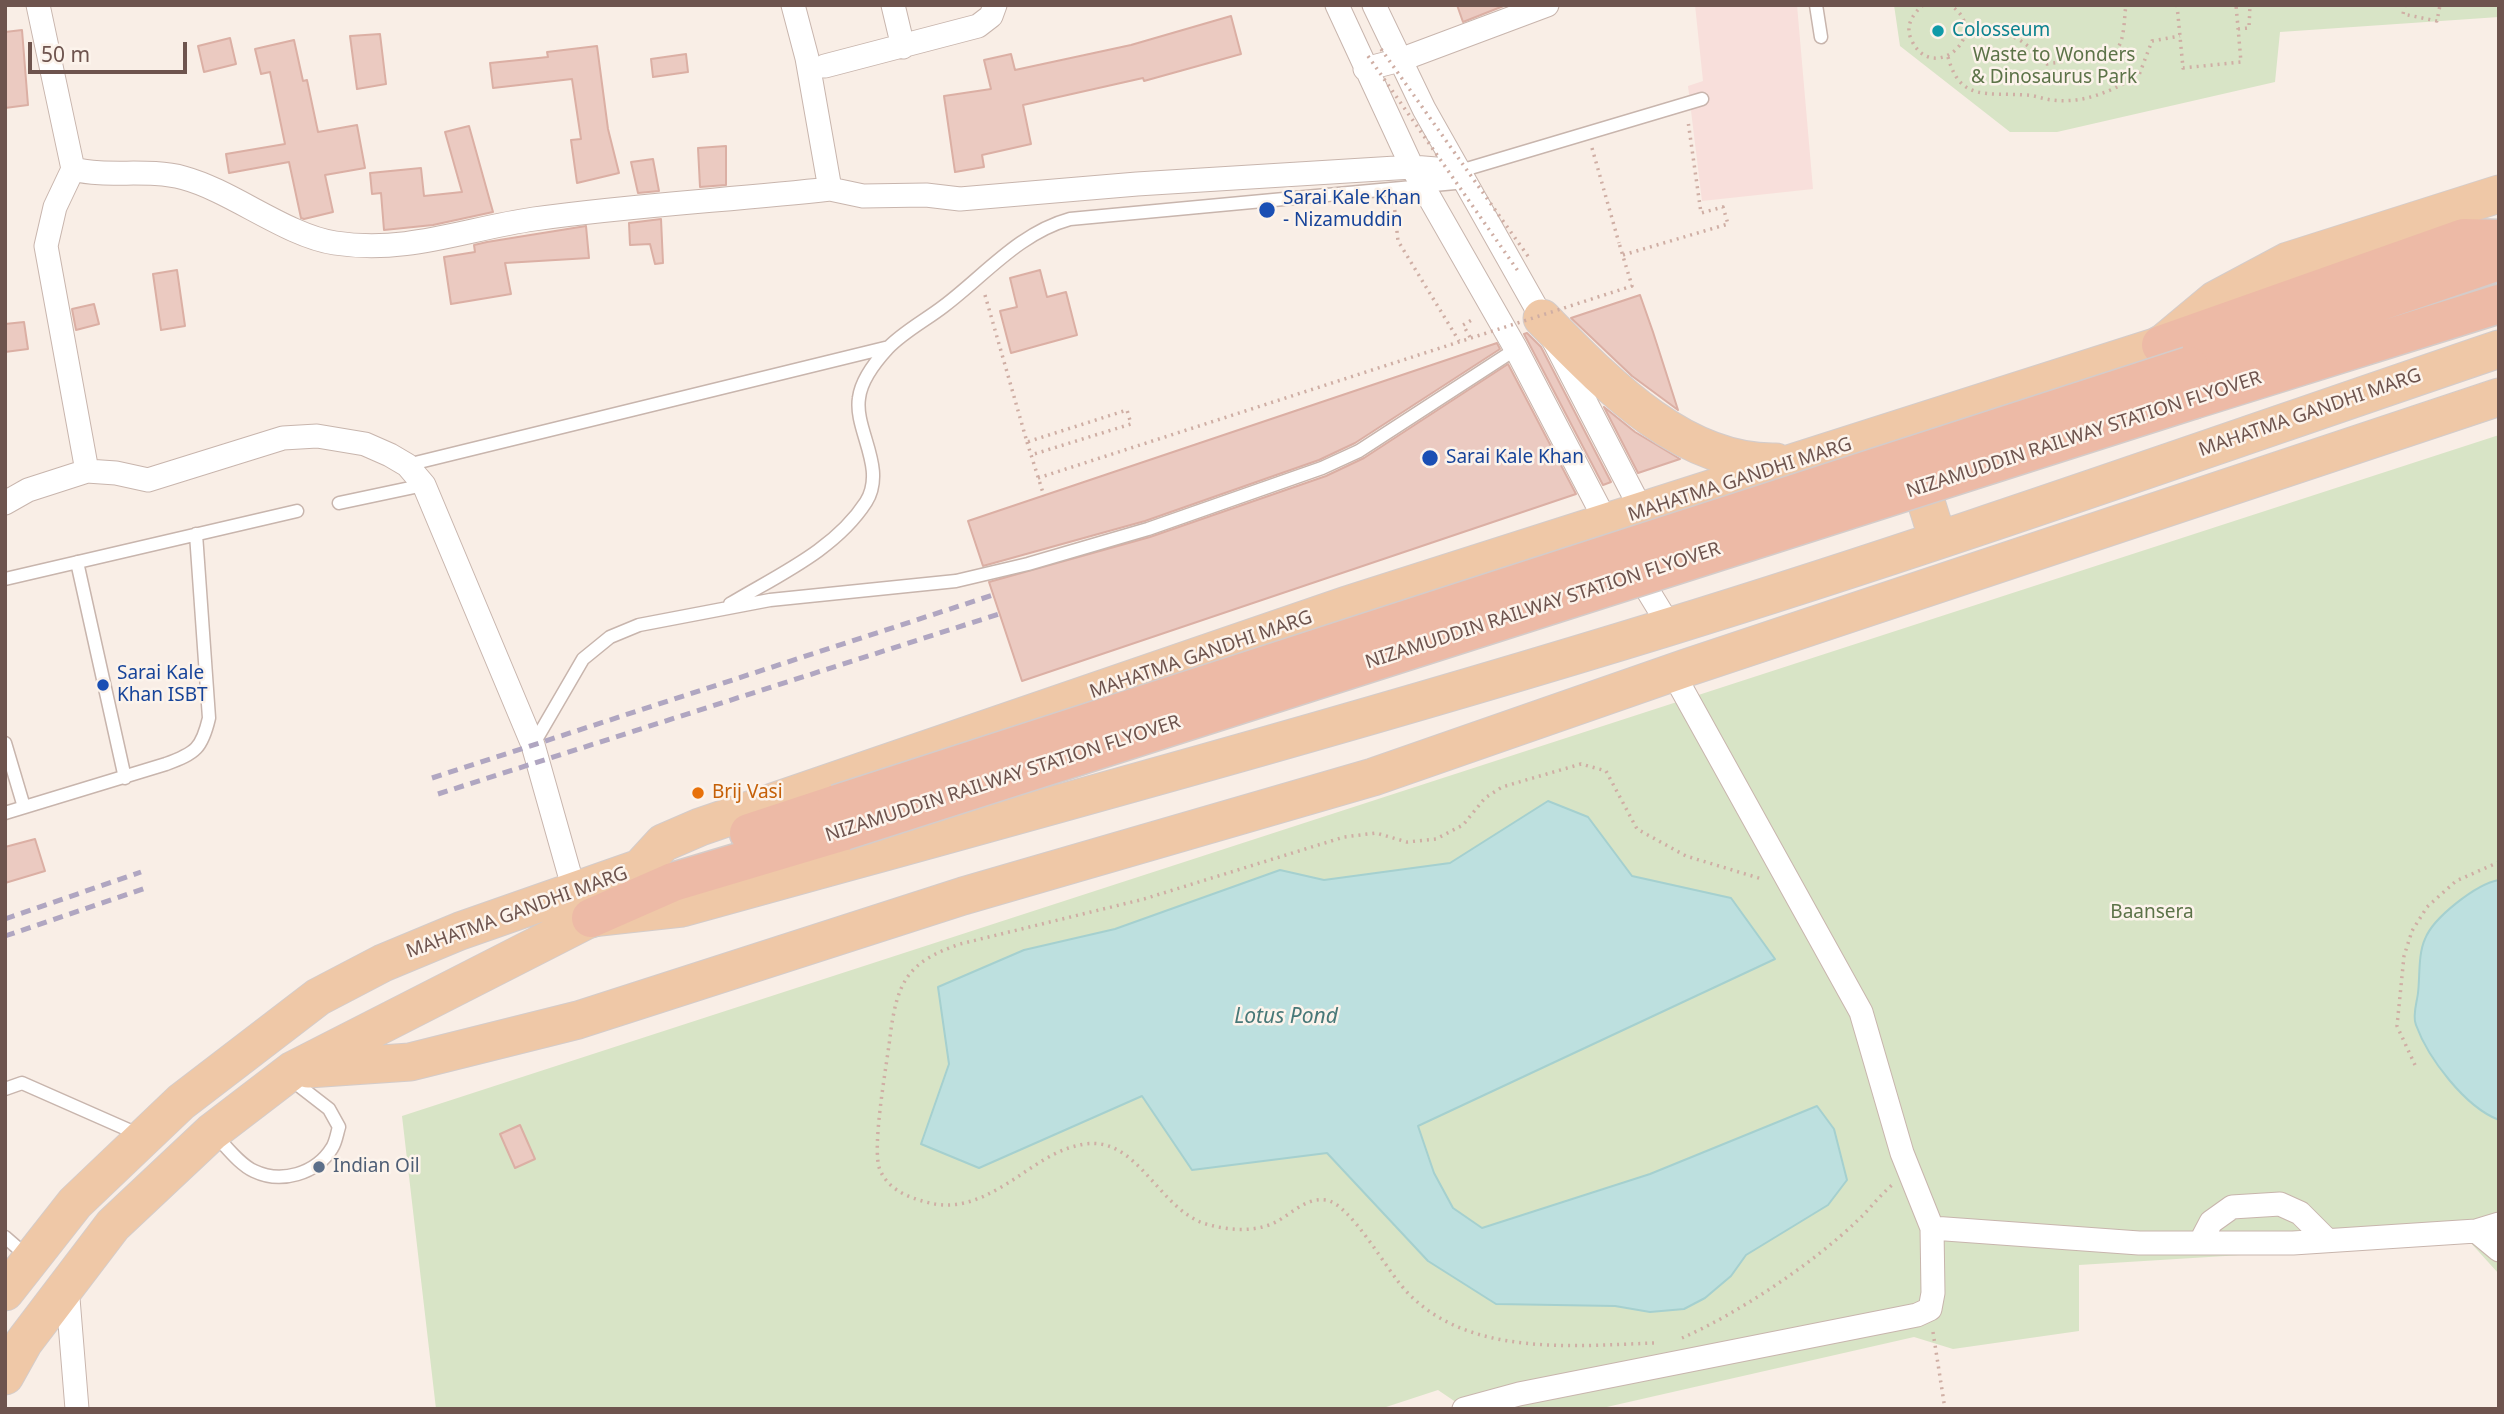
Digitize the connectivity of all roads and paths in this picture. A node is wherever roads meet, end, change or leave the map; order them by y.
1 (38, 5) edge
2 (793, 5) edge
3 (893, 5) edge
4 (995, 5) edge
5 (1337, 5) edge
6 (1374, 5) edge
7 (1547, 5) edge
8 (1816, 5) edge
9 (1923, 5) edge
10 (1950, 5) edge
11 (2126, 5) edge
12 (2177, 5) edge
13 (2236, 5) edge
14 (2250, 5) edge
15 (2405, 5) edge
16 (2441, 5) edge
17 (1966, 29) junction
18 (2238, 29) junction
19 (2180, 36) junction
20 (1821, 37) dead end
21 (903, 47) junction
22 (1391, 54) junction
23 (1948, 57) junction
24 (1366, 63) junction
25 (825, 66) dead end
26 (1702, 99) dead end
27 (1686, 103) junction
28 (1588, 133) junction
29 (73, 169) junction
30 (1463, 176) junction
31 (1417, 177) junction
32 (830, 189) junction
33 (1393, 189) junction
34 (2499, 194) edge
35 (2499, 239) edge
36 (1623, 255) junction
37 (1530, 259) dead end
38 (2499, 261) edge
39 (1518, 271) dead end
40 (980, 276) junction
41 (2499, 304) edge
42 (1542, 318) junction
43 (1463, 325) dead end
44 (2353, 331) junction
45 (1471, 337) junction
46 (1459, 341) junction
47 (2161, 345) junction
48 (889, 347) junction
49 (1516, 349) junction
50 (2499, 349) edge
51 (2499, 397) edge
52 (1902, 428) junction
53 (1027, 442) junction
54 (1031, 455) junction
55 (1798, 461) junction
56 (407, 466) junction
57 (87, 471) junction
58 (1038, 478) junction
59 (424, 485) junction
60 (1044, 496) dead end
61 (5, 503) edge
62 (338, 503) dead end
63 (297, 510) dead end
64 (1642, 511) junction
65 (1606, 523) junction
66 (196, 534) junction
67 (1938, 540) junction
68 (77, 562) junction
69 (5, 579) edge
70 (1347, 605) junction
71 (721, 610) junction
72 (1670, 627) junction
73 (1673, 673) junction
74 (1382, 714) junction
75 (5, 743) edge
76 (533, 745) junction
77 (125, 778) junction
78 (24, 807) junction
79 (5, 813) edge
80 (841, 817) junction
81 (2499, 863) edge
82 (640, 868) junction
83 (1783, 871) junction
84 (583, 904) junction
85 (2415, 1065) dead end
86 (289, 1073) junction
87 (5, 1089) edge
88 (212, 1132) junction
89 (145, 1137) junction
90 (1909, 1169) junction
91 (2499, 1224) edge
92 (1932, 1228) junction
93 (2476, 1231) junction
94 (2327, 1240) junction
95 (2200, 1243) junction
96 (18, 1248) edge
97 (2499, 1250) edge
98 (66, 1286) junction
99 (5, 1292) edge
100 (1930, 1309) junction
101 (1659, 1343) dead end
102 (1671, 1343) dead end
103 (5, 1376) edge
104 (1491, 1405) edge
105 (77, 1409) edge
106 (1464, 1409) edge
107 (1945, 1409) edge

1 - 29 street
2 - 32 street
3 - 21 street
4 - 21 street
5 - 24 street
6 - 22 street
7 - 22 street
8 - 20 lane
9 - 23 path
10 - 17 path
11 - 17 path
12 - 19 path
13 - 18 path
14 - 18 path
15 - 16 path
17 - 23 path
18 - 19 path
19 - 23 path
21 - 25 street
22 - 24 street
22 - 30 street
22 - 37 path, bridge
24 - 31 street
24 - 39 path, bridge
26 - 27 lane
27 - 28 lane
27 - 36 path
28 - 30 lane
28 - 36 path, bridge
29 - 32 street
29 - 57 street
30 - 31 street
30 - 42 street
31 - 32 street
31 - 33 lane
31 - 49 street
33 - 40 lane
33 - 46 path
34 - 47 main road, MAHATMA GANDHI MARG
35 - 47 highway
36 - 45 path, bridge
38 - 44 highway, NIZAMUDDIN RAILWAY STATION FLYOVER
40 - 48 lane
40 - 53 path
41 - 44 highway, NIZAMUDDIN RAILWAY STATION FLYOVER
42 - 55 main road
42 - 64 street
43 - 45 path
44 - 80 highway, NIZAMUDDIN RAILWAY STATION FLYOVER, bridge
45 - 46 path, bridge
46 - 58 path, bridge
47 - 52 main road, MAHATMA GANDHI MARG
48 - 56 lane
48 - 71 lane
49 - 65 street
49 - 71 lane
50 - 67 main road, MAHATMA GANDHI MARG
51 - 73 main road
52 - 55 main road, MAHATMA GANDHI MARG
52 - 67 main road
53 - 54 path
53 - 54 path
54 - 58 path
55 - 64 main road, MAHATMA GANDHI MARG
56 - 57 street
56 - 59 street
57 - 61 street
58 - 60 path
59 - 62 lane
59 - 76 street
63 - 66 lane
64 - 65 main road, MAHATMA GANDHI MARG
64 - 72 street
65 - 70 main road, MAHATMA GANDHI MARG
65 - 72 street
66 - 68 lane
66 - 77 lane
67 - 72 main road, MAHATMA GANDHI MARG
68 - 69 lane
68 - 77 lane
70 - 74 main road
70 - 82 main road, MAHATMA GANDHI MARG
71 - 76 lane
72 - 74 main road, MAHATMA GANDHI MARG
73 - 83 street
73 - 86 main road
74 - 84 main road, MAHATMA GANDHI MARG
75 - 78 lane
76 - 84 street
77 - 78 lane
78 - 79 lane
80 - 82 highway, NIZAMUDDIN RAILWAY STATION FLYOVER
80 - 84 highway, NIZAMUDDIN RAILWAY STATION FLYOVER
81 - 85 path
82 - 84 main road, MAHATMA GANDHI MARG
83 - 90 street
83 - 101 path
84 - 86 main road, MAHATMA GANDHI MARG
84 - 89 main road, MAHATMA GANDHI MARG
86 - 88 main road, MAHATMA GANDHI MARG
86 - 88 lane
87 - 89 lane
88 - 98 main road, MAHATMA GANDHI MARG
89 - 96 main road, MAHATMA GANDHI MARG
90 - 92 street
90 - 102 path
91 - 93 street
92 - 95 street
92 - 100 street
93 - 94 street
93 - 97 street
94 - 95 street
94 - 95 street
96 - 99 main road, MAHATMA GANDHI MARG
98 - 103 main road, MAHATMA GANDHI MARG
98 - 105 street
100 - 104 street
100 - 107 path
104 - 106 street

